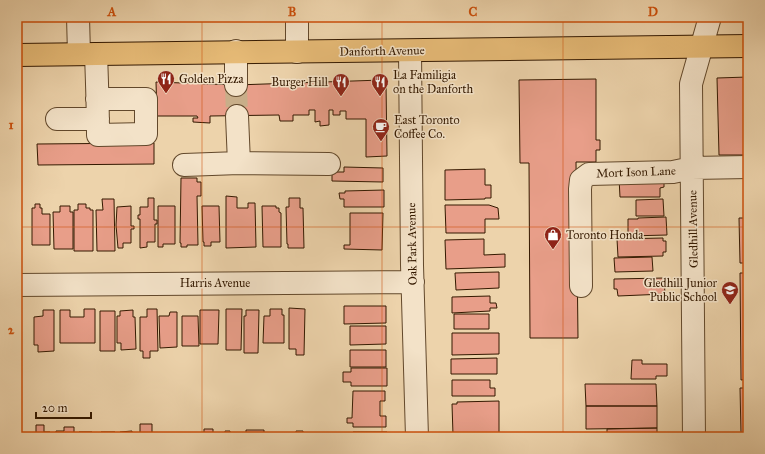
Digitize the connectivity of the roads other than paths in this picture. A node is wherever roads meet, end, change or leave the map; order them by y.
1 (78, 17) edge
2 (297, 17) edge
3 (710, 17) edge
4 (748, 46) edge
5 (702, 47) junction
6 (410, 51) junction
7 (236, 52) junction
8 (297, 52) junction
9 (88, 54) junction
10 (17, 55) edge
11 (236, 85) tunnel mouth
12 (237, 116) tunnel mouth
13 (56, 119) dead end
14 (239, 163) junction
15 (329, 164) dead end
16 (184, 165) dead end
17 (748, 167) edge
18 (692, 168) junction
19 (413, 282) junction
20 (17, 284) edge
21 (581, 286) dead end
22 (417, 437) edge
23 (694, 437) edge

1 - 9 street
2 - 8 street
3 - 5 street, Gledhill Avenue
4 - 5 main road, Danforth Avenue
5 - 6 main road, Danforth Avenue
5 - 18 street, Gledhill Avenue
6 - 8 main road, Danforth Avenue
6 - 19 street, Oak Park Avenue
7 - 8 main road, Danforth Avenue
7 - 9 main road, Danforth Avenue
7 - 11 street
9 - 10 main road, Danforth Avenue
9 - 13 street
12 - 14 street
14 - 15 street
14 - 16 street
17 - 18 street, Mort Ison Lane
18 - 21 street, Mort Ison Lane
18 - 23 street, Gledhill Avenue
19 - 20 street, Harris Avenue
19 - 22 street, Oak Park Avenue

